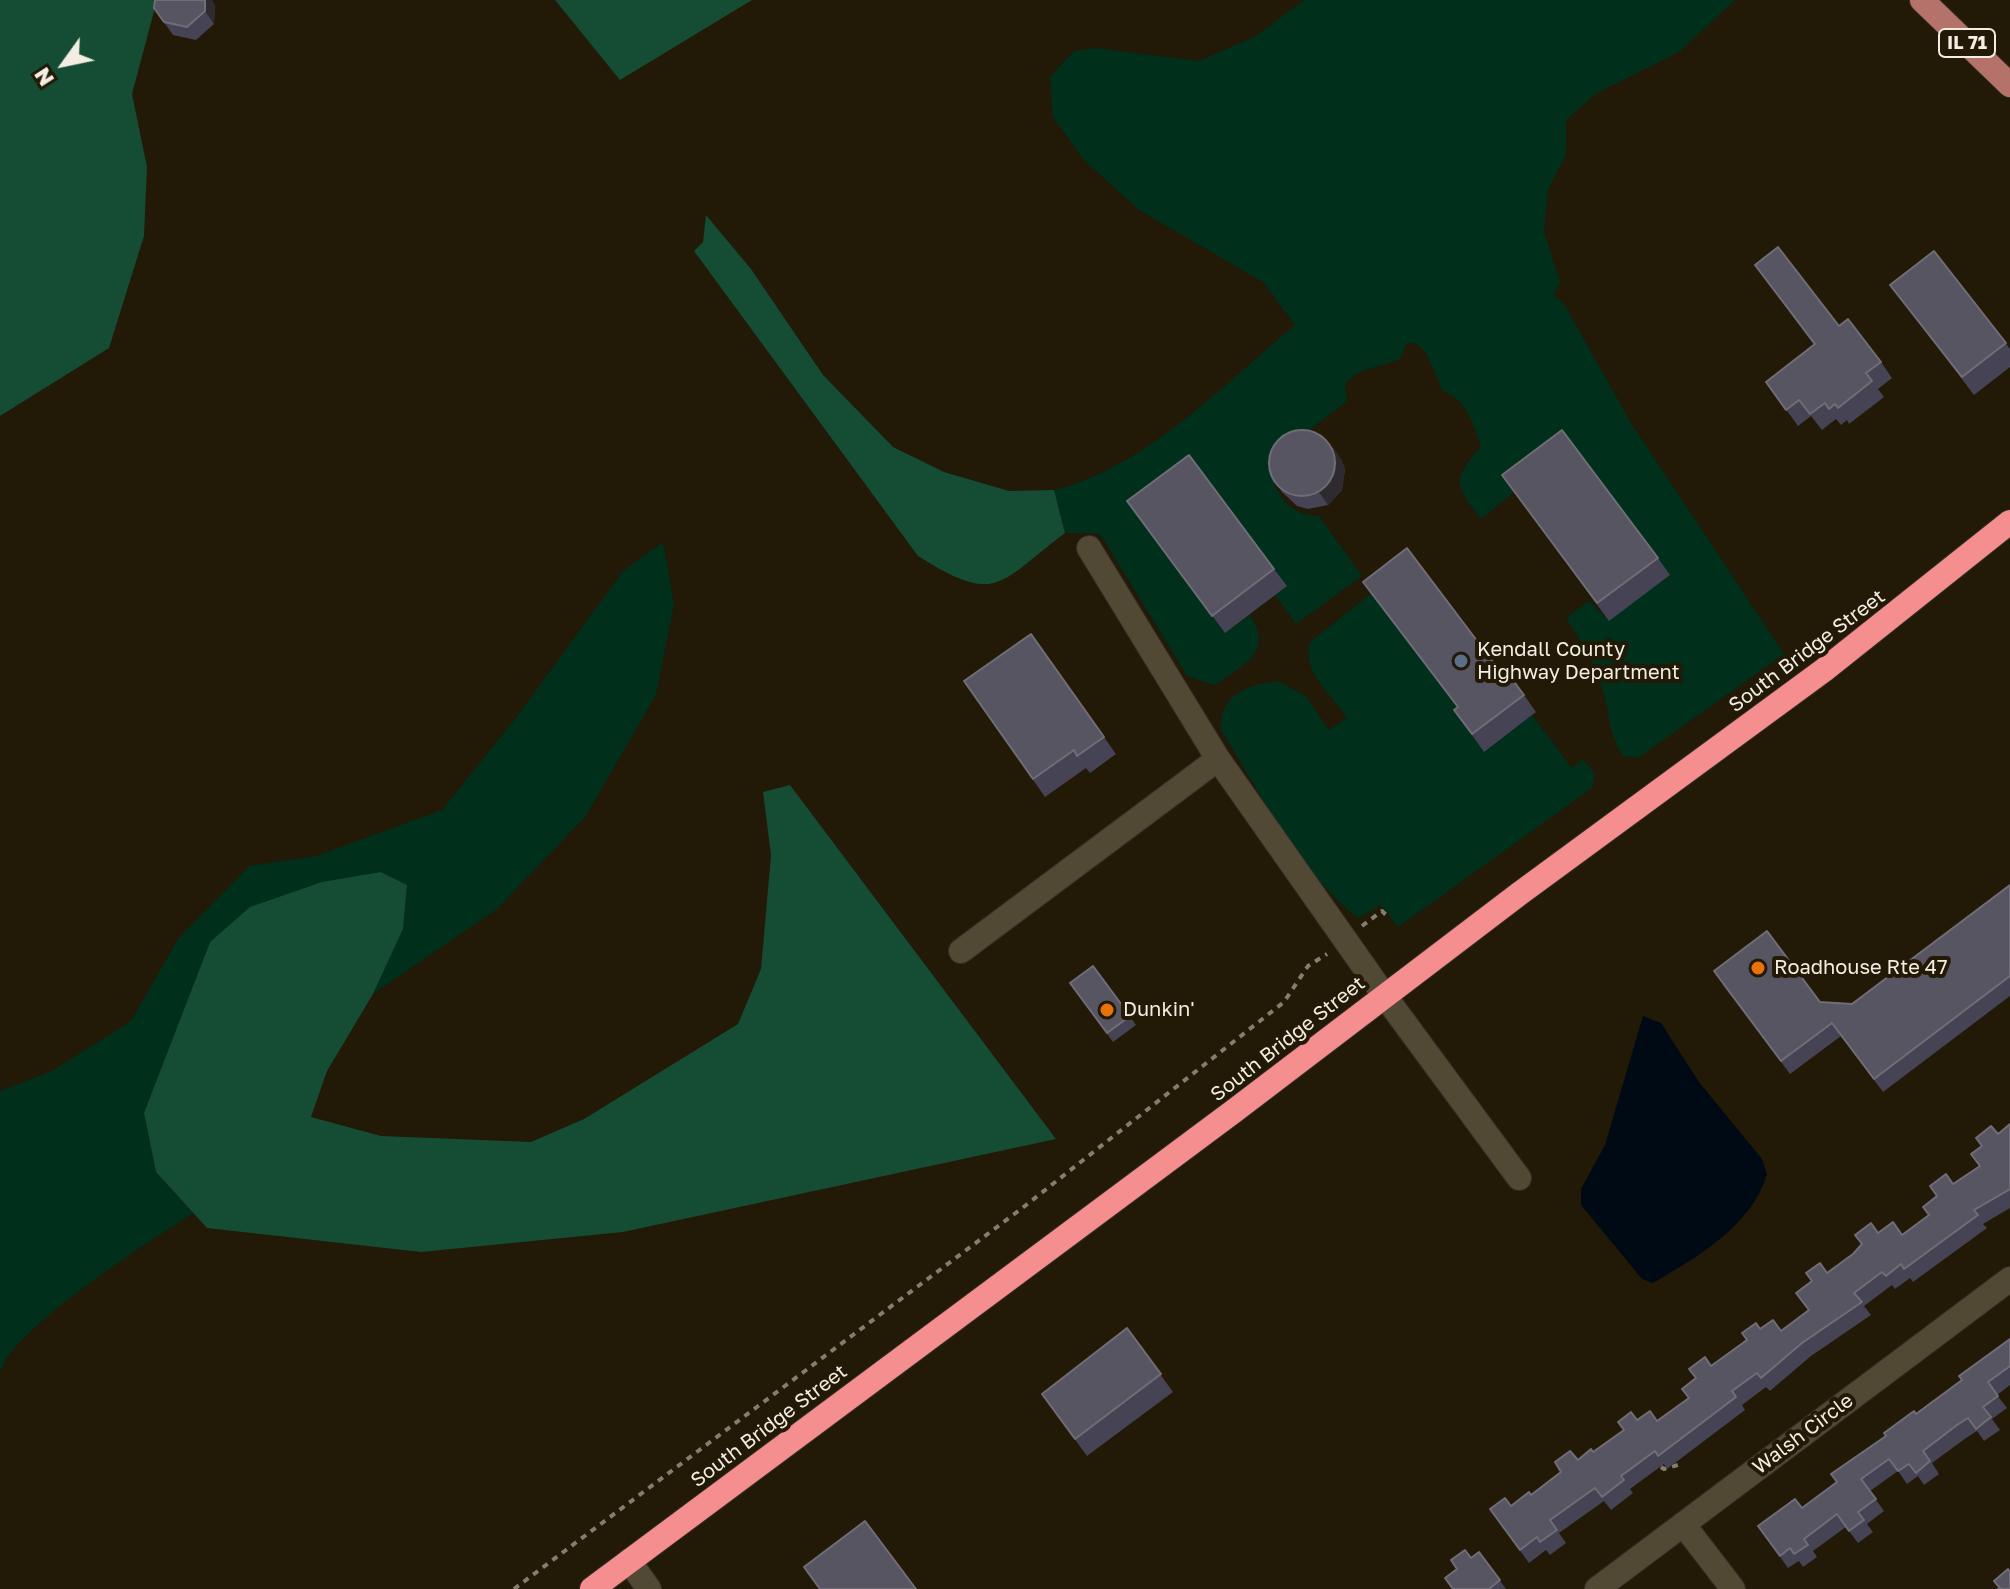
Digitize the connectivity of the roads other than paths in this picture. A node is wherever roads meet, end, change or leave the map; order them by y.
1 (1922, 0) edge
2 (2010, 85) edge
3 (2010, 522) edge
4 (1089, 548) dead end
5 (1218, 759) junction
6 (961, 951) dead end
7 (1384, 995) junction
8 (1519, 1178) dead end
9 (2010, 1279) edge
10 (1683, 1524) junction
11 (629, 1561) junction
12 (592, 1589) edge
13 (649, 1589) edge
14 (1597, 1589) edge
15 (1733, 1589) edge

1 - 2 main road, IL 71
3 - 7 highway, South Bridge Street
4 - 5 street
5 - 6 street
5 - 7 street
7 - 8 street
7 - 11 highway, South Bridge Street
9 - 10 street, Walsh Circle
10 - 14 street, Walsh Circle
10 - 15 street
11 - 12 highway, South Bridge Street
11 - 13 street

